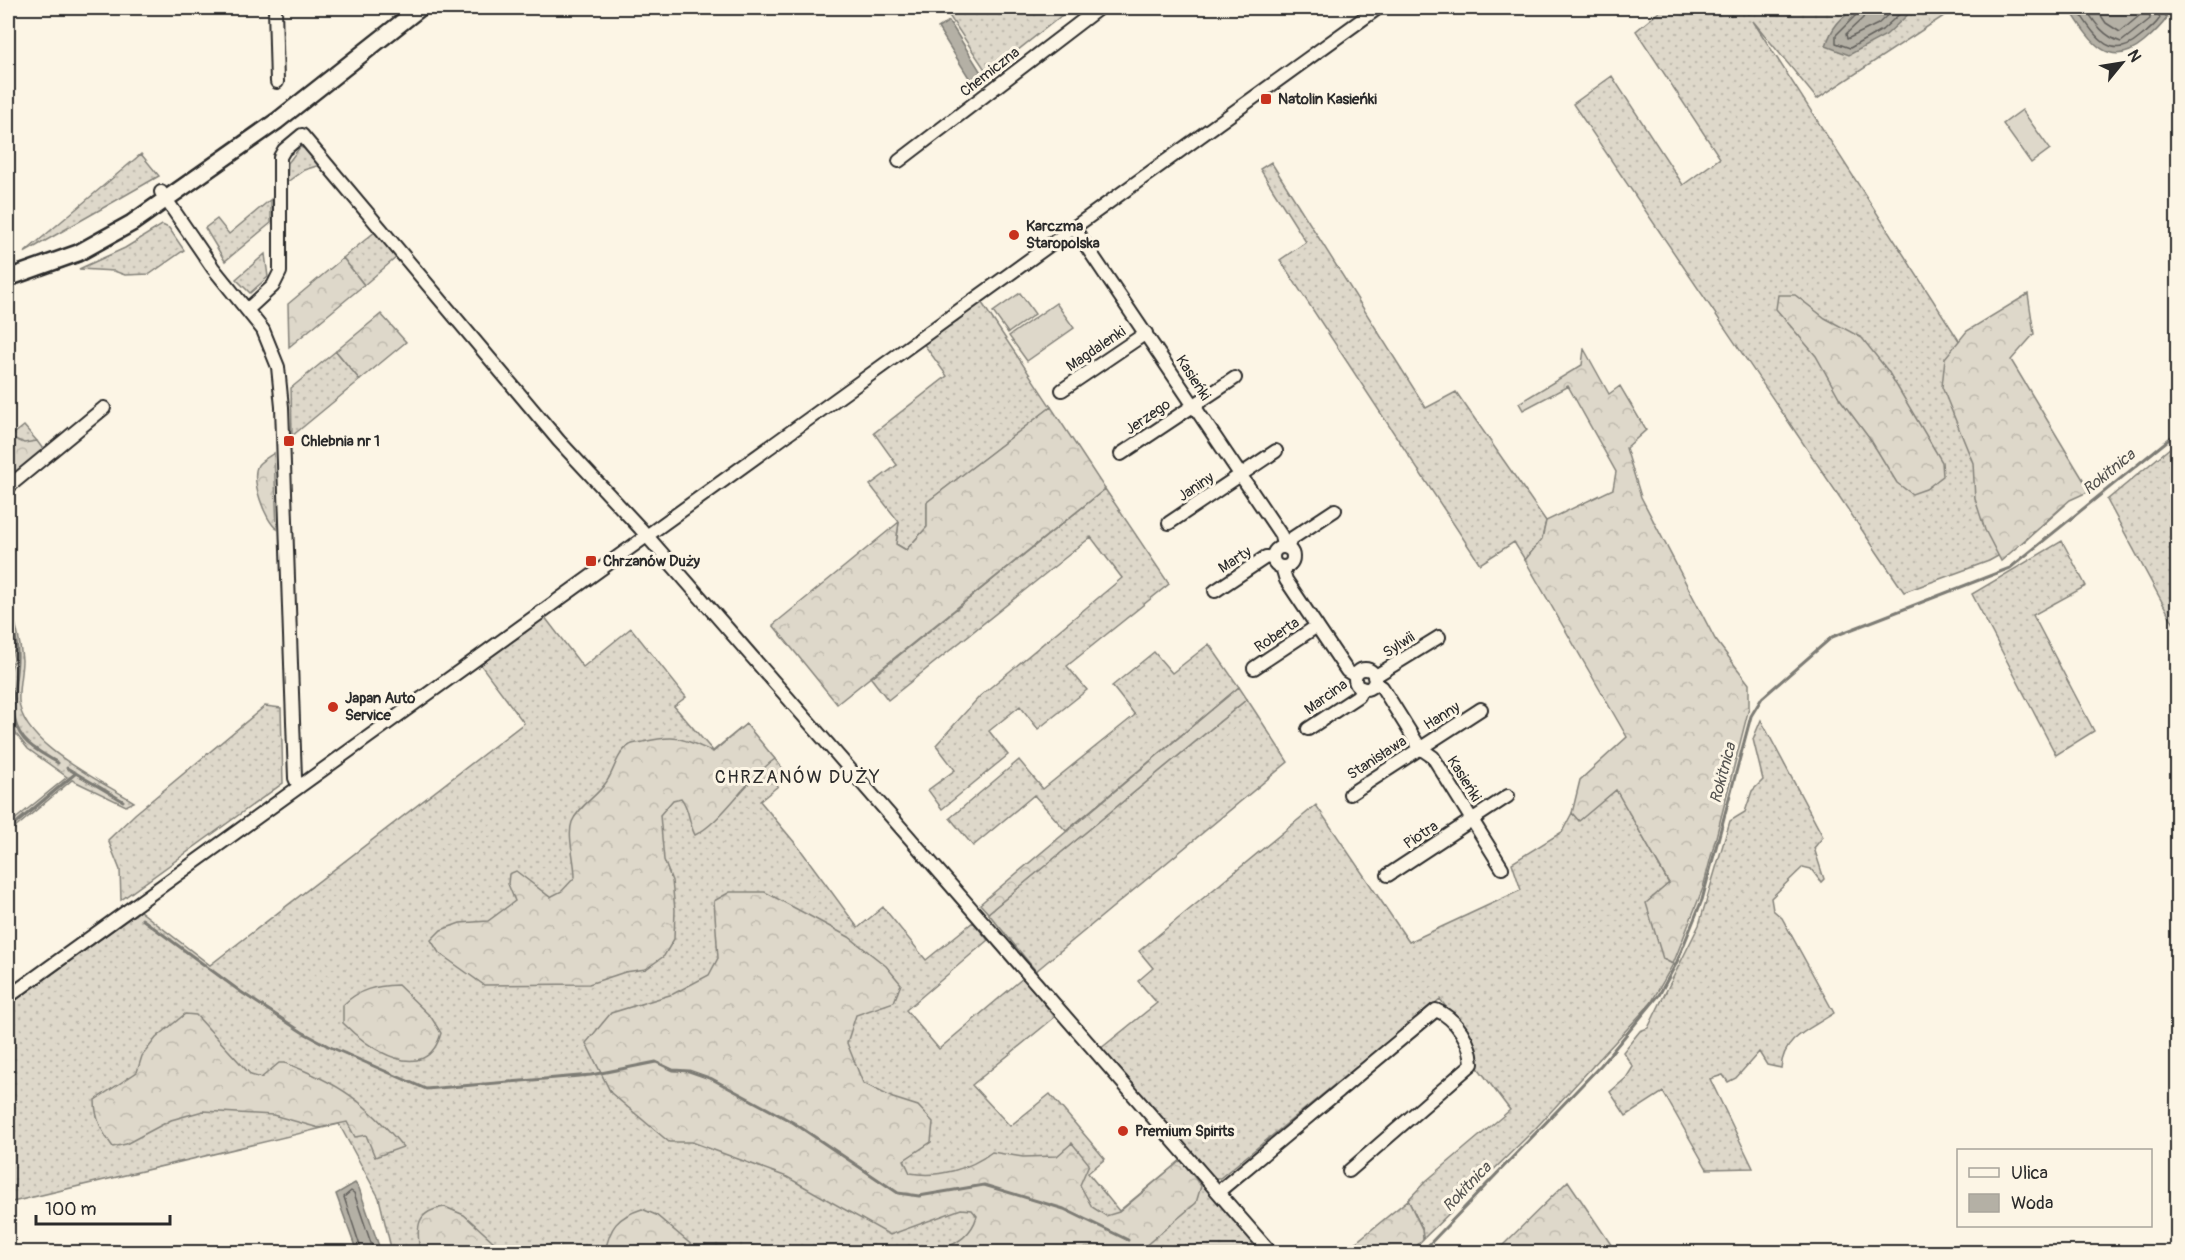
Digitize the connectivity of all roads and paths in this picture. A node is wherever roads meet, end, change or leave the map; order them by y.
1 (275, 8) edge
2 (405, 8) edge
3 (420, 8) edge
4 (1099, 8) edge
5 (1378, 8) edge
6 (277, 82) dead end
7 (899, 161) dead end
8 (164, 196) junction
9 (1074, 228) junction
10 (8, 278) edge
11 (247, 310) junction
12 (1146, 333) junction
13 (1235, 378) dead end
14 (1062, 390) dead end
15 (1193, 405) junction
16 (104, 408) dead end
17 (1276, 451) dead end
18 (1120, 454) dead end
19 (1241, 475) junction
20 (8, 487) edge
21 (1335, 510) dead end
22 (1169, 523) dead end
23 (646, 536) junction
24 (1285, 547) junction
25 (1278, 562) junction
26 (1215, 591) dead end
27 (1317, 626) junction
28 (1439, 637) dead end
29 (1254, 668) dead end
30 (1355, 676) junction
31 (1374, 680) junction
32 (1362, 688) junction
33 (1481, 710) dead end
34 (1308, 729) dead end
35 (1420, 748) junction
36 (299, 787) junction
37 (1350, 794) dead end
38 (1508, 796) dead end
39 (1472, 819) junction
40 (1502, 868) dead end
41 (1388, 876) dead end
42 (8, 997) edge
43 (1349, 1171) dead end
44 (1218, 1192) junction
45 (1270, 1252) edge

1 - 6 street
2 - 8 main road
3 - 8 main road
4 - 7 street, Chemiczna
5 - 9 street
8 - 10 main road
8 - 11 street
9 - 12 street, Kasieńki
9 - 23 street
11 - 23 street
11 - 36 street
12 - 14 street, Magdalenki
12 - 15 street, Kasieńki
13 - 15 street, Jerzego
15 - 18 street, Jerzego
15 - 19 street, Kasieńki
16 - 20 street
17 - 19 street, Janiny
19 - 22 street, Janiny
19 - 24 street, Kasieńki
21 - 24 street
23 - 36 street
23 - 44 street
24 - 25 street
24 - 25 street
25 - 26 street, Marty
25 - 27 street
27 - 29 street, Roberta
27 - 30 street
28 - 31 street, Sylwii
30 - 31 street
30 - 32 street
31 - 32 street
31 - 35 street, Kasieńki
32 - 34 street, Marcina
33 - 35 street, Hanny
35 - 37 street, Stanisława
35 - 39 street, Kasieńki
36 - 42 street
38 - 39 street, Piotra
39 - 40 street, Kasieńki
39 - 41 street, Piotra
43 - 44 street
44 - 45 street

